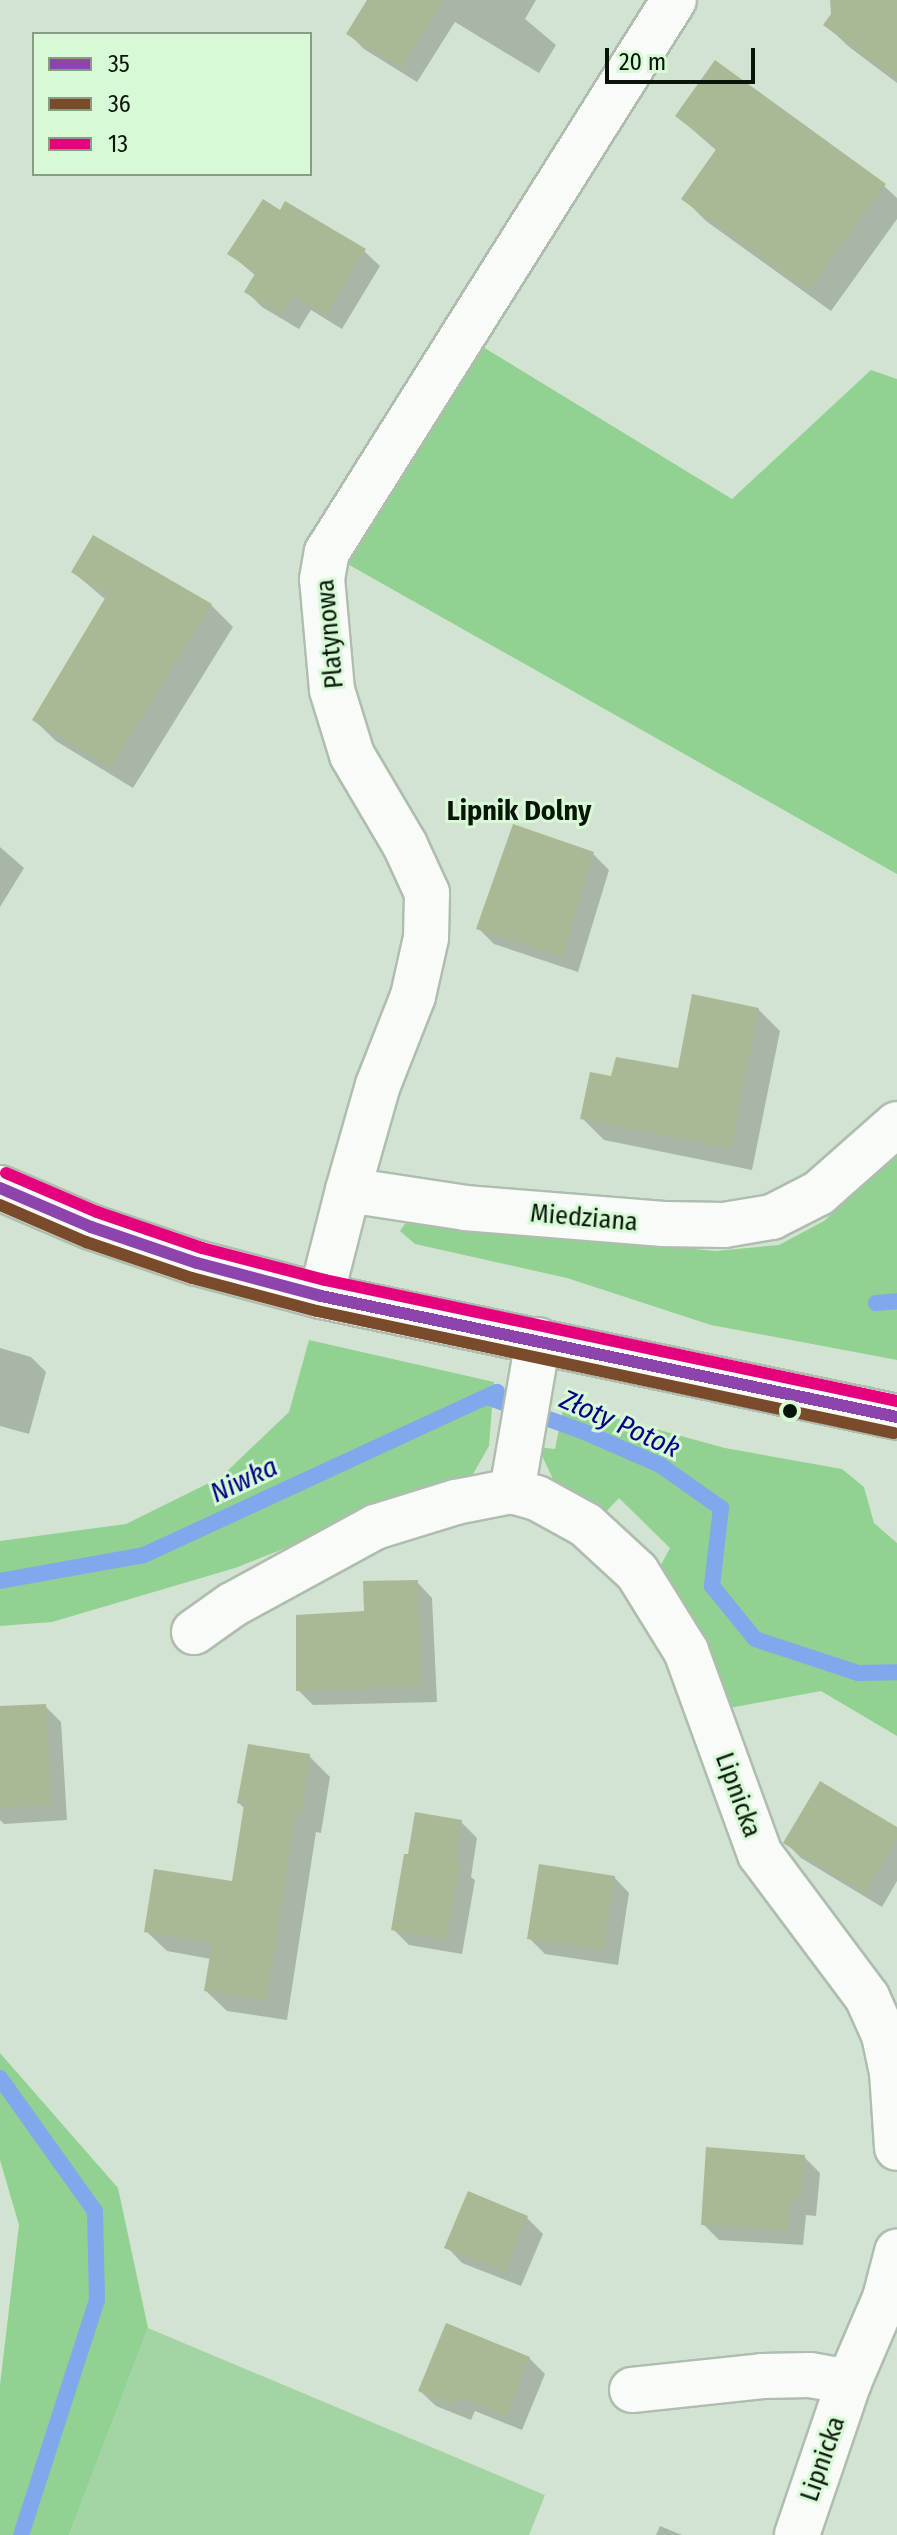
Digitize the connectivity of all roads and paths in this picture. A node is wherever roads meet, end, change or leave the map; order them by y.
1 (674, 0) edge
2 (897, 1124) edge
3 (0, 1188) edge
4 (348, 1190) junction
5 (321, 1296) junction
6 (538, 1340) junction
7 (897, 1417) edge
8 (514, 1475) junction
9 (194, 1632) dead end
10 (897, 2148) edge
11 (897, 2252) edge
12 (849, 2382) junction
13 (632, 2390) dead end
14 (797, 2535) edge

1 - 4 street, Platynowa
2 - 4 street, Miedziana
3 - 5 street
4 - 5 street
5 - 6 street
6 - 7 street
6 - 8 street
8 - 9 street
8 - 10 street, Lipnicka
11 - 12 street, Lipnicka
12 - 13 street, Lipnicka
12 - 14 street, Lipnicka

